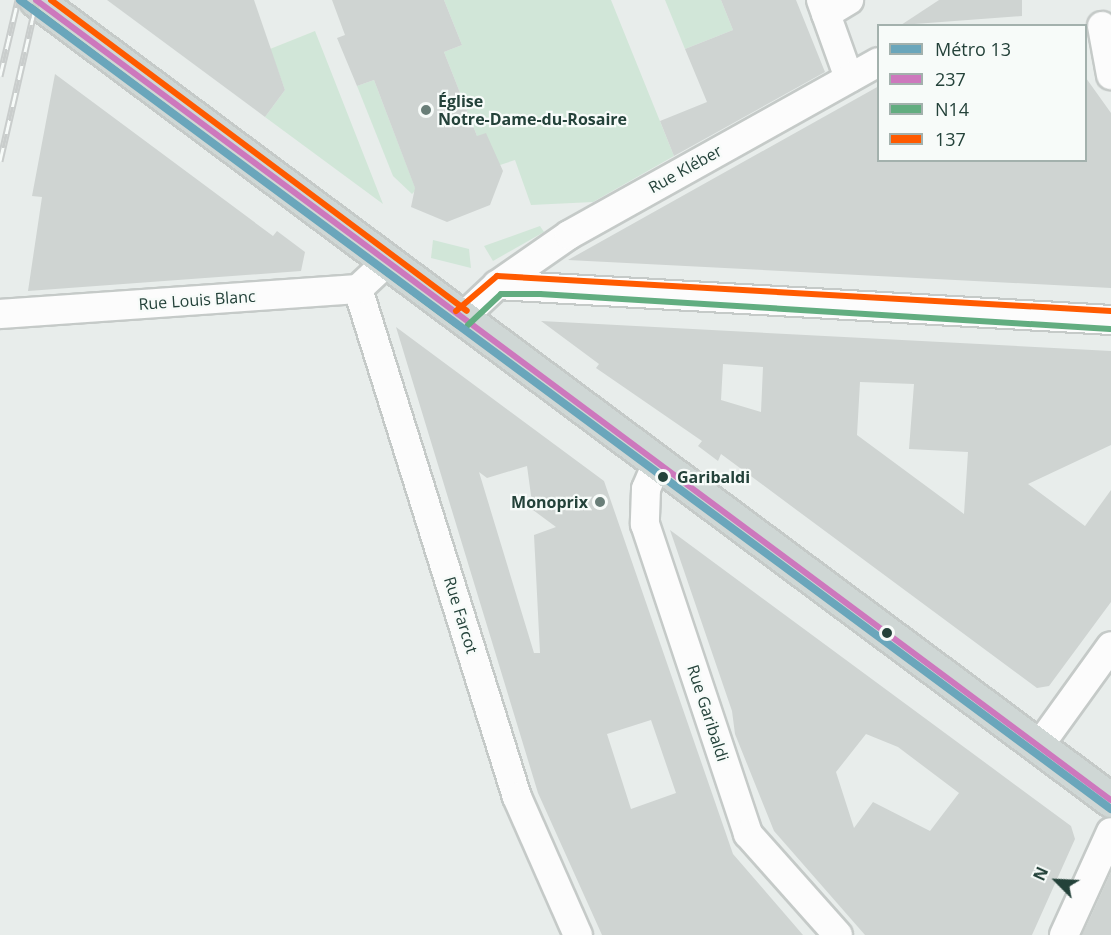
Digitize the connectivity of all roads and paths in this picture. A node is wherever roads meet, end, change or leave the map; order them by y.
1 (36, 0) edge
2 (832, 5) edge
3 (1100, 26) edge
4 (877, 63) edge
5 (1111, 75) edge
6 (849, 78) junction
7 (385, 264) junction
8 (497, 285) junction
9 (357, 289) junction
10 (0, 314) edge
11 (462, 318) junction
12 (1111, 320) edge
13 (657, 463) junction
14 (1111, 646) edge
15 (1039, 746) junction
16 (1111, 800) edge
17 (1111, 832) edge
18 (578, 935) edge
19 (838, 935) edge
20 (1064, 935) edge

1 - 7 main road
2 - 6 street
3 - 5 street
4 - 6 street, Rue Kléber
6 - 8 street, Rue Kléber
7 - 9 street
7 - 11 main road
8 - 11 street, Rue Kléber
8 - 12 street
9 - 10 street, Rue Louis Blanc
9 - 18 street, Rue Farcot
11 - 13 main road
13 - 15 main road
13 - 19 street, Rue Garibaldi
14 - 15 street
15 - 16 main road
17 - 20 street

